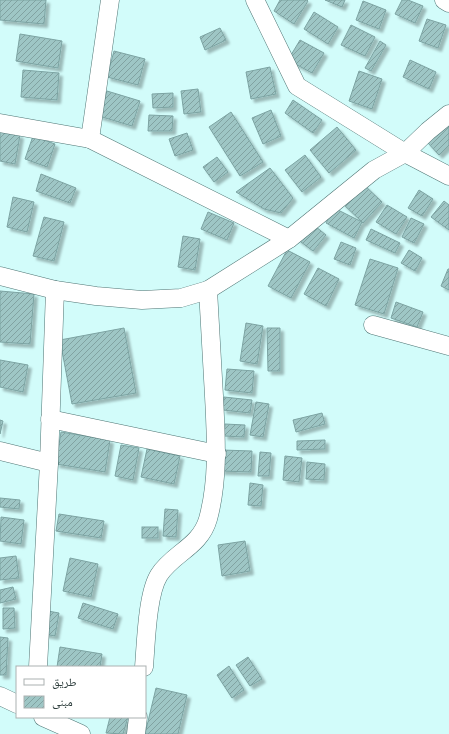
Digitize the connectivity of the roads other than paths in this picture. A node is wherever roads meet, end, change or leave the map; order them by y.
1 (110, 0) edge
2 (255, 0) edge
3 (444, 0) edge
4 (449, 3) edge
5 (449, 114) edge
6 (0, 123) edge
7 (90, 139) junction
8 (405, 153) junction
9 (449, 176) edge
10 (289, 239) junction
11 (0, 276) edge
12 (54, 290) junction
13 (208, 290) junction
14 (373, 325) dead end
15 (449, 346) edge
16 (50, 419) junction
17 (0, 451) edge
18 (217, 454) junction
19 (49, 463) junction
20 (38, 666) edge
21 (144, 666) edge
22 (0, 696) edge
23 (16, 704) edge
24 (45, 718) edge
25 (138, 718) edge
26 (81, 734) edge
27 (136, 734) edge

1 - 7 street
2 - 8 street
3 - 4 street
5 - 8 street
6 - 7 street
7 - 10 street
8 - 9 street
8 - 10 street
10 - 13 street
11 - 12 street
12 - 13 street
12 - 16 street
13 - 18 street
14 - 15 street
16 - 18 street
16 - 19 street
17 - 19 street
18 - 21 street
19 - 20 street
22 - 23 street
24 - 26 street
25 - 27 street

